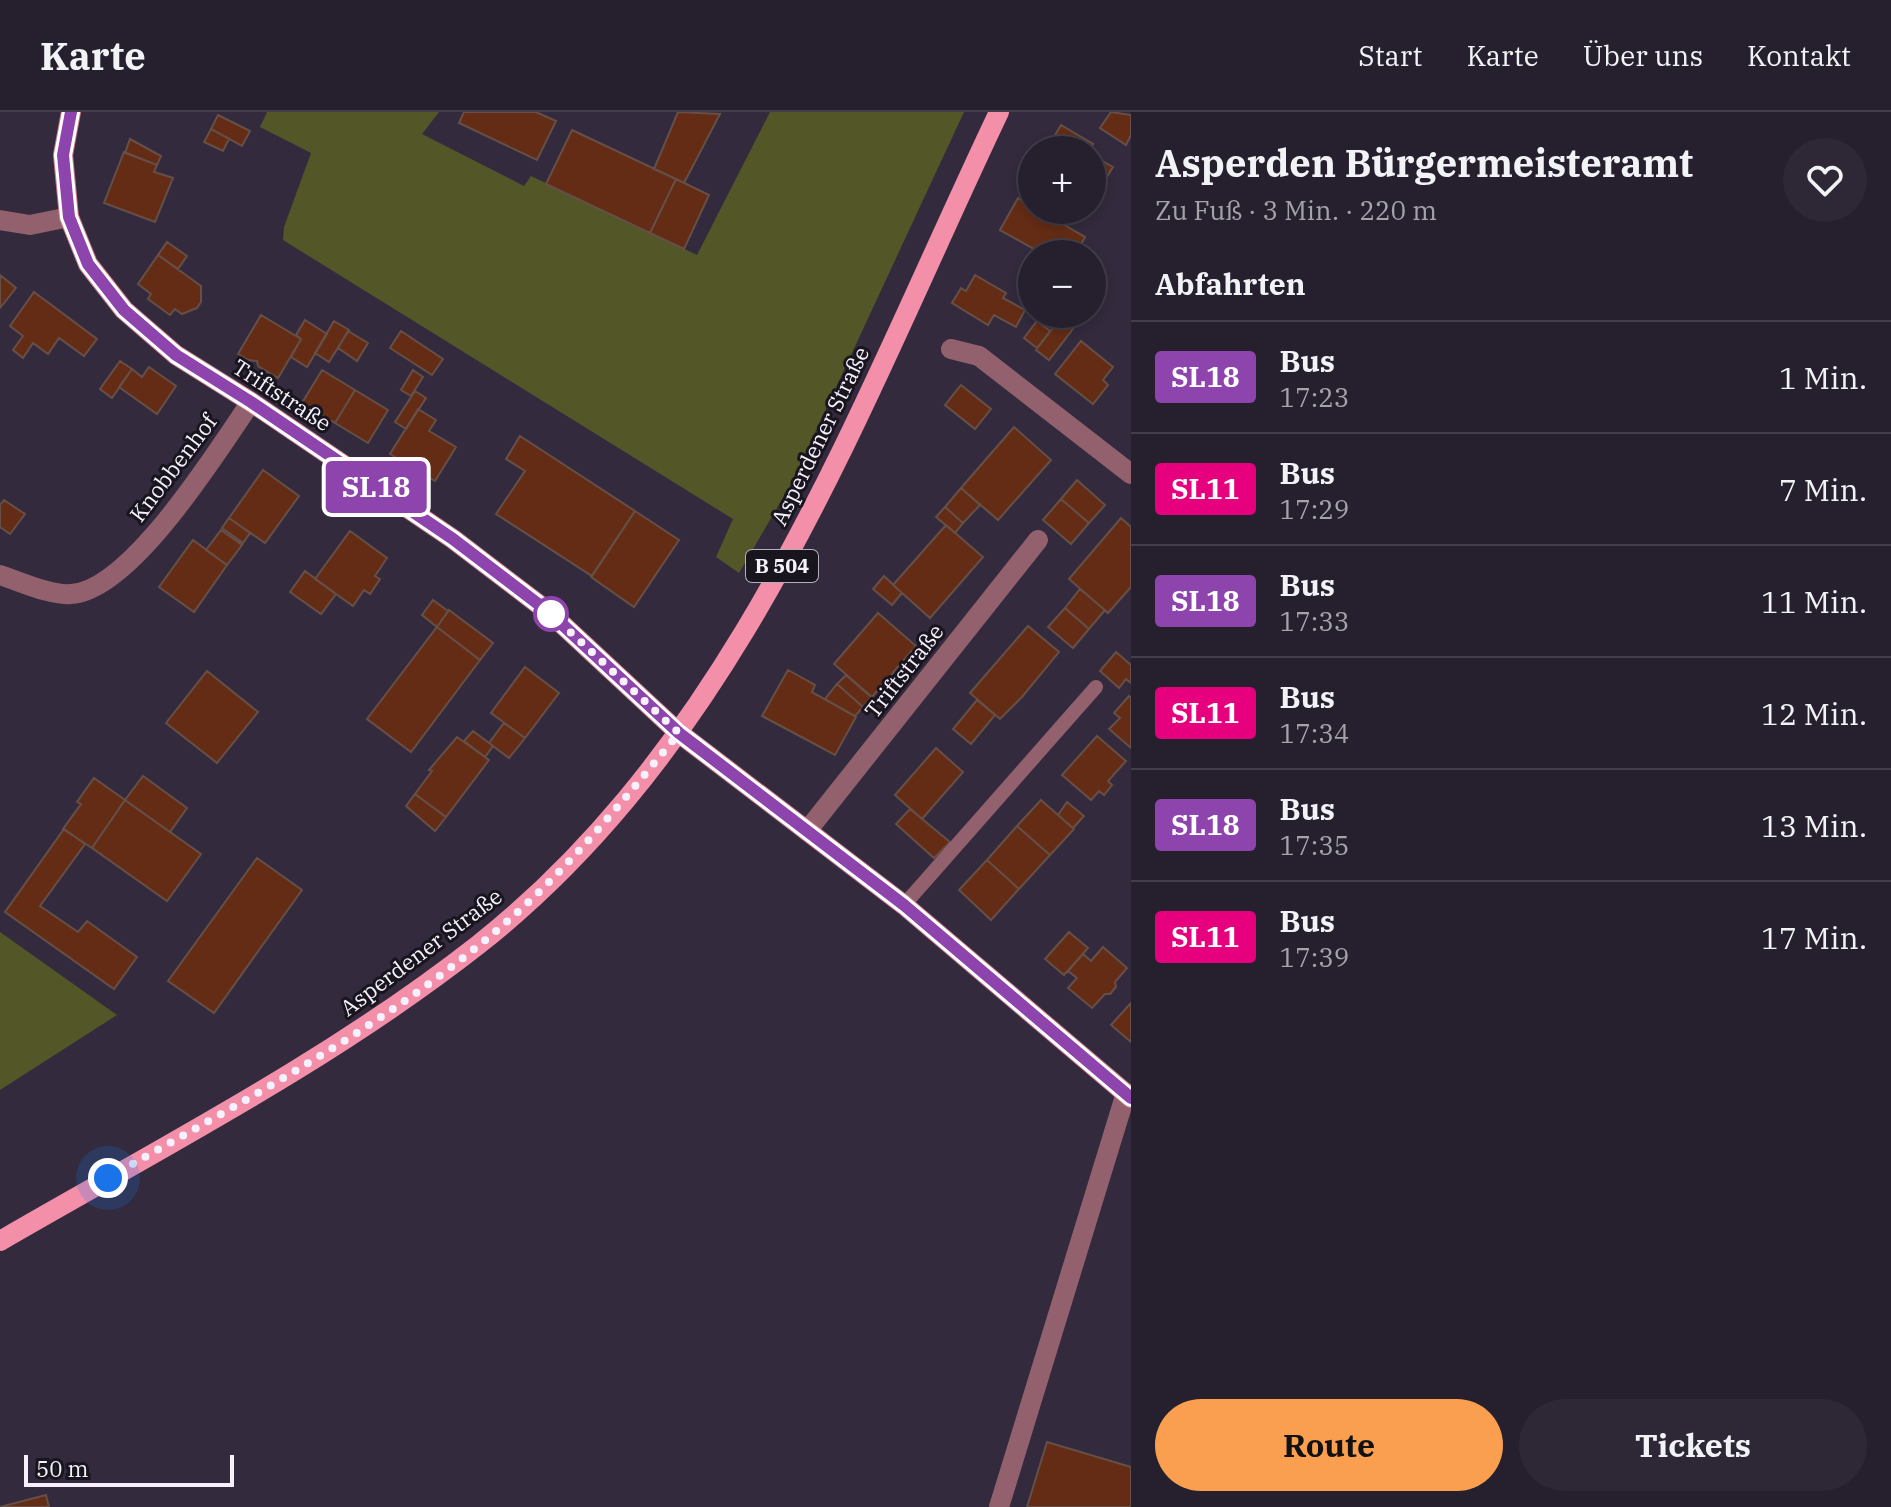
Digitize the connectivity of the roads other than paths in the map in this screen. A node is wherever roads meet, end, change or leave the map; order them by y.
1 (71, 112) edge
2 (999, 112) edge
3 (69, 217) junction
4 (0, 220) edge
5 (951, 349) dead end
6 (251, 402) junction
7 (1131, 474) edge
8 (1038, 540) dead end
9 (0, 575) edge
10 (1096, 687) dead end
11 (679, 733) junction
12 (807, 831) junction
13 (904, 905) junction
14 (1128, 1095) edge
15 (0, 1241) edge
16 (999, 1507) edge

1 - 3 street, Triftstraße
2 - 11 main road, Asperdener Straße / B 504
3 - 4 street
3 - 6 street, Triftstraße
5 - 7 street
6 - 9 street, Knobbenhof
6 - 11 street, Triftstraße
8 - 12 street, Triftstraße
10 - 13 lane
11 - 12 street, Triftstraße
11 - 15 main road, Asperdener Straße / B 504
12 - 13 street, Triftstraße
13 - 14 street, Triftstraße
14 - 16 street

